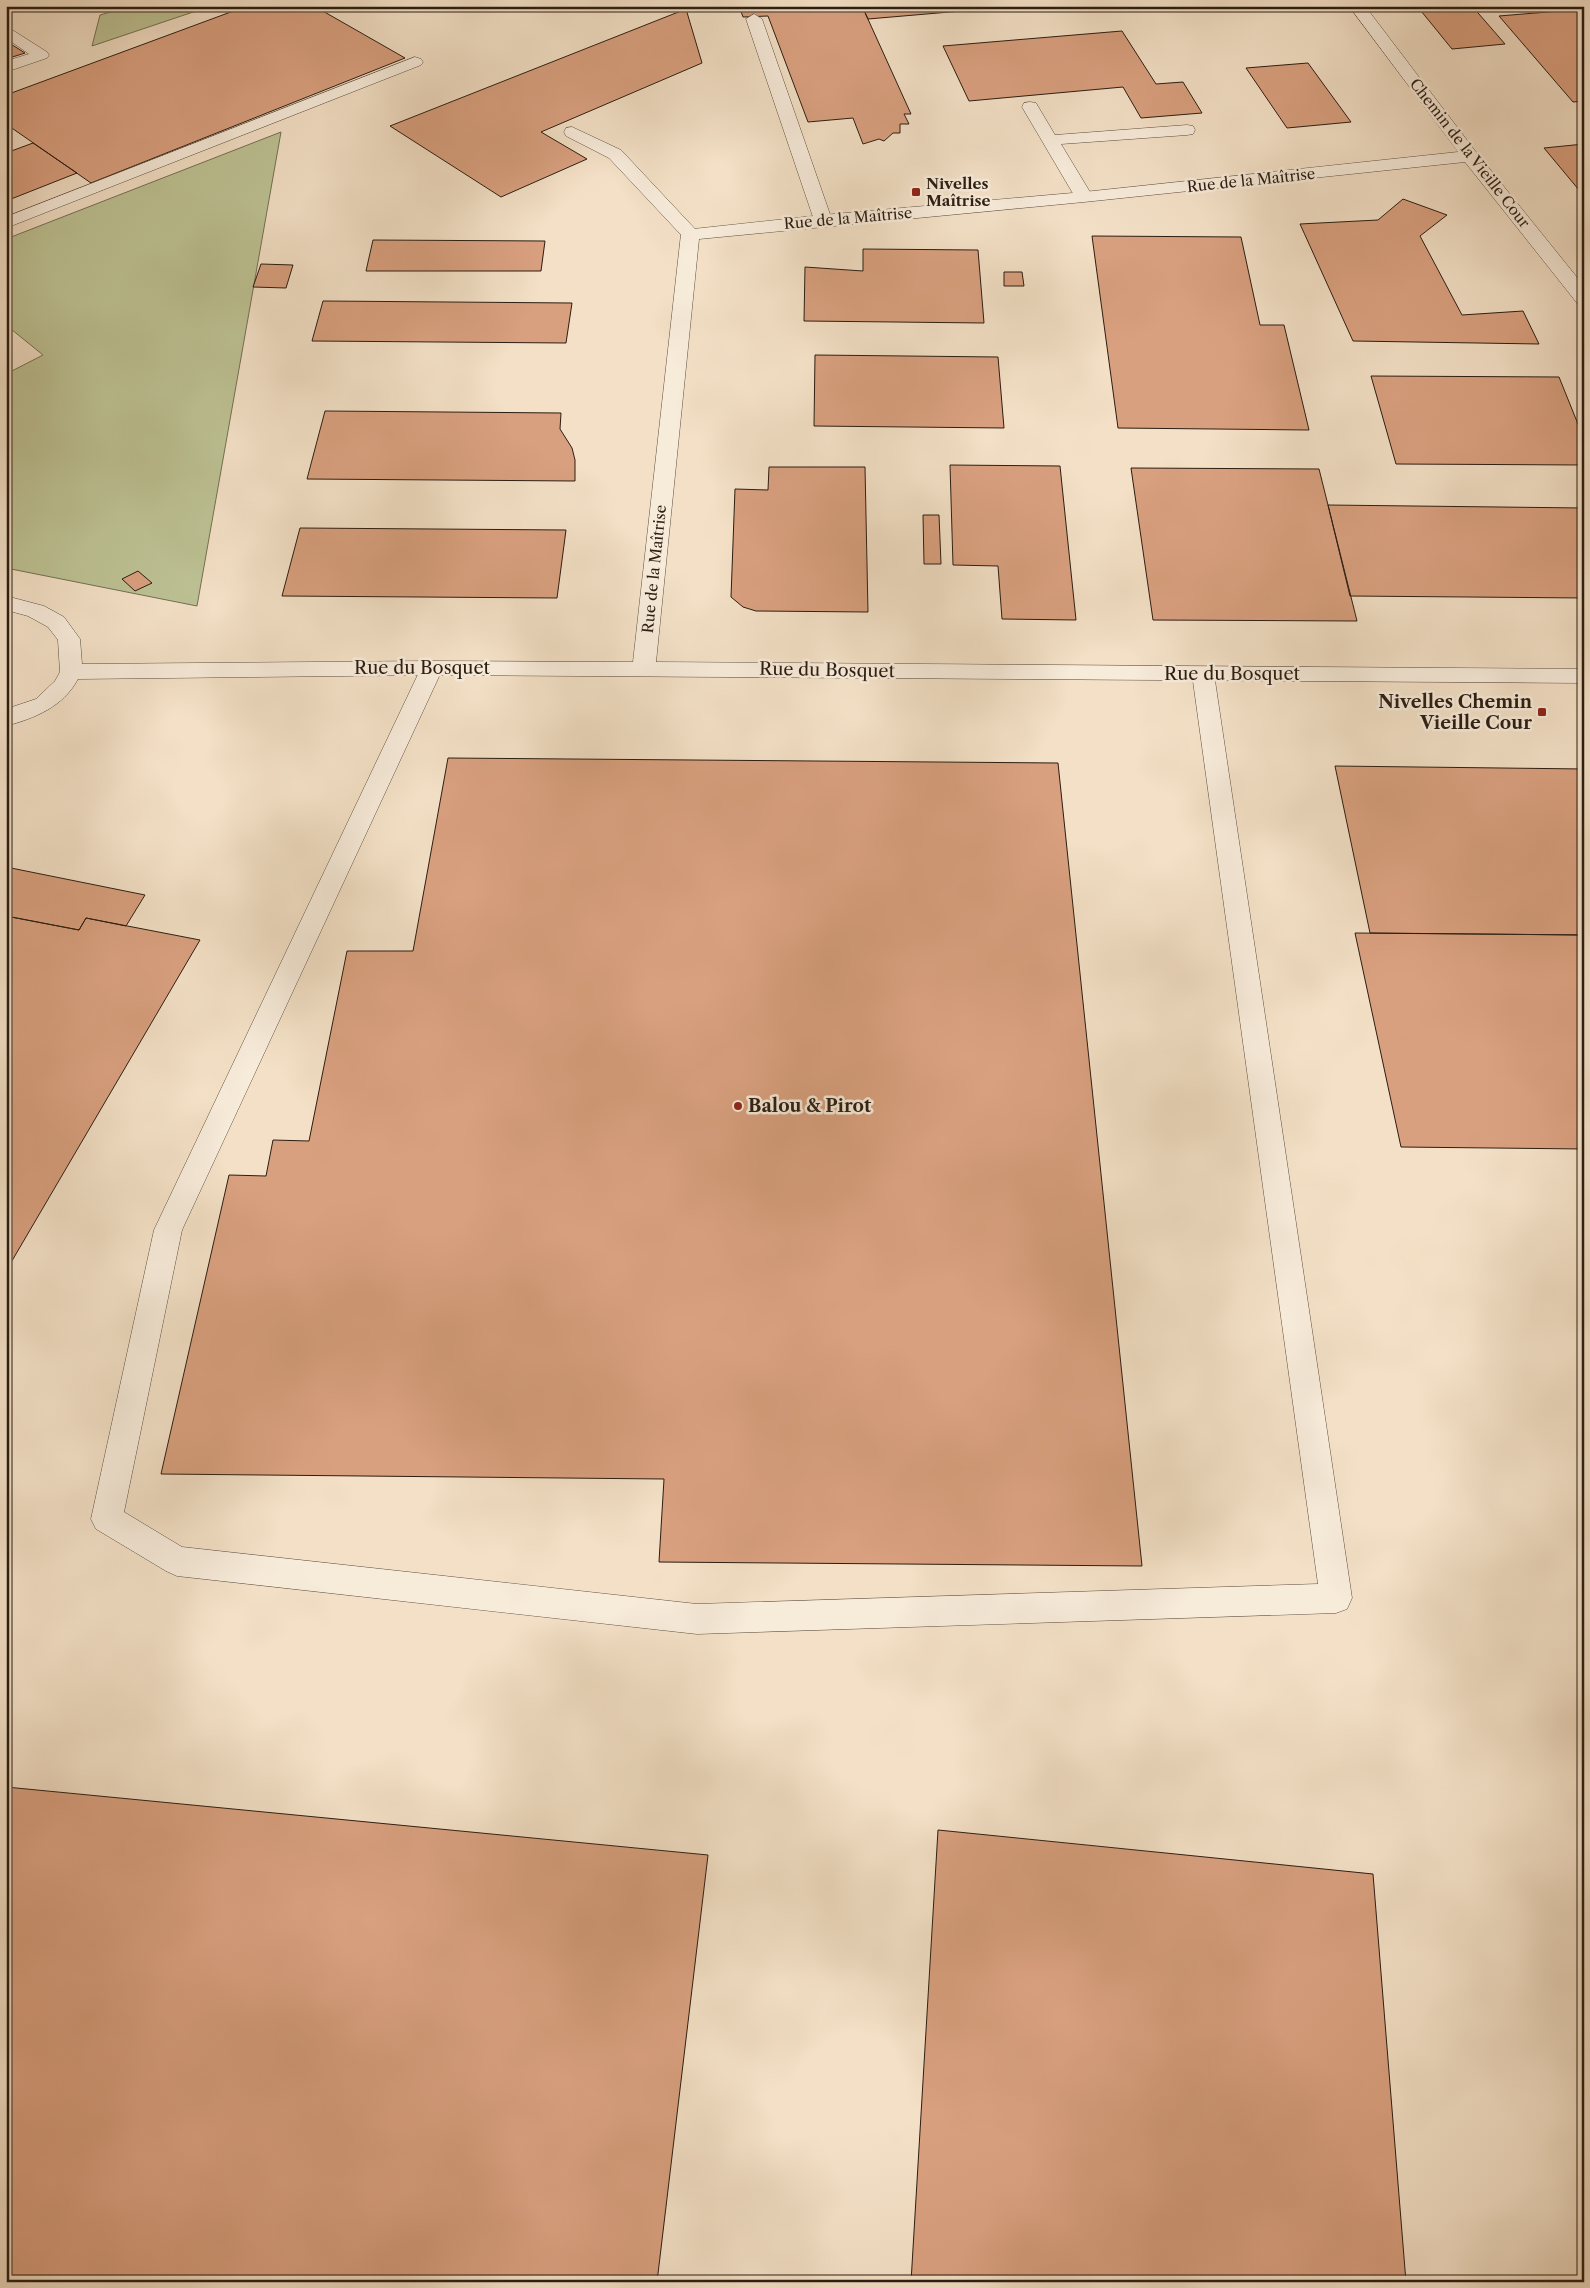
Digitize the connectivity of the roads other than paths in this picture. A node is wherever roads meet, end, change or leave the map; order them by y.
1 (1357, 6) edge
2 (754, 19) dead end
3 (6, 31) edge
4 (415, 62) dead end
5 (6, 68) edge
6 (1030, 107) dead end
7 (1187, 130) dead end
8 (572, 132) dead end
9 (1050, 140) junction
10 (1470, 156) junction
11 (1084, 197) junction
12 (823, 220) junction
13 (6, 223) edge
14 (690, 234) junction
15 (1584, 299) edge
16 (6, 603) edge
17 (432, 668) junction
18 (644, 668) junction
19 (71, 672) junction
20 (1203, 674) junction
21 (1584, 676) edge
22 (6, 718) edge

1 - 10 street, Chemin de la Vieille Cour
2 - 12 street
3 - 5 street
4 - 13 street
6 - 9 street
7 - 9 street
8 - 14 street
9 - 11 street
10 - 11 street, Rue de la Maîtrise
10 - 15 street, Chemin de la Vieille Cour
11 - 12 street, Rue de la Maîtrise
12 - 14 street, Rue de la Maîtrise
14 - 18 street, Rue de la Maîtrise
16 - 19 street
17 - 18 street, Rue du Bosquet
17 - 19 street, Rue du Bosquet
17 - 20 street
18 - 20 street, Rue du Bosquet
19 - 22 street
20 - 21 street, Rue du Bosquet

